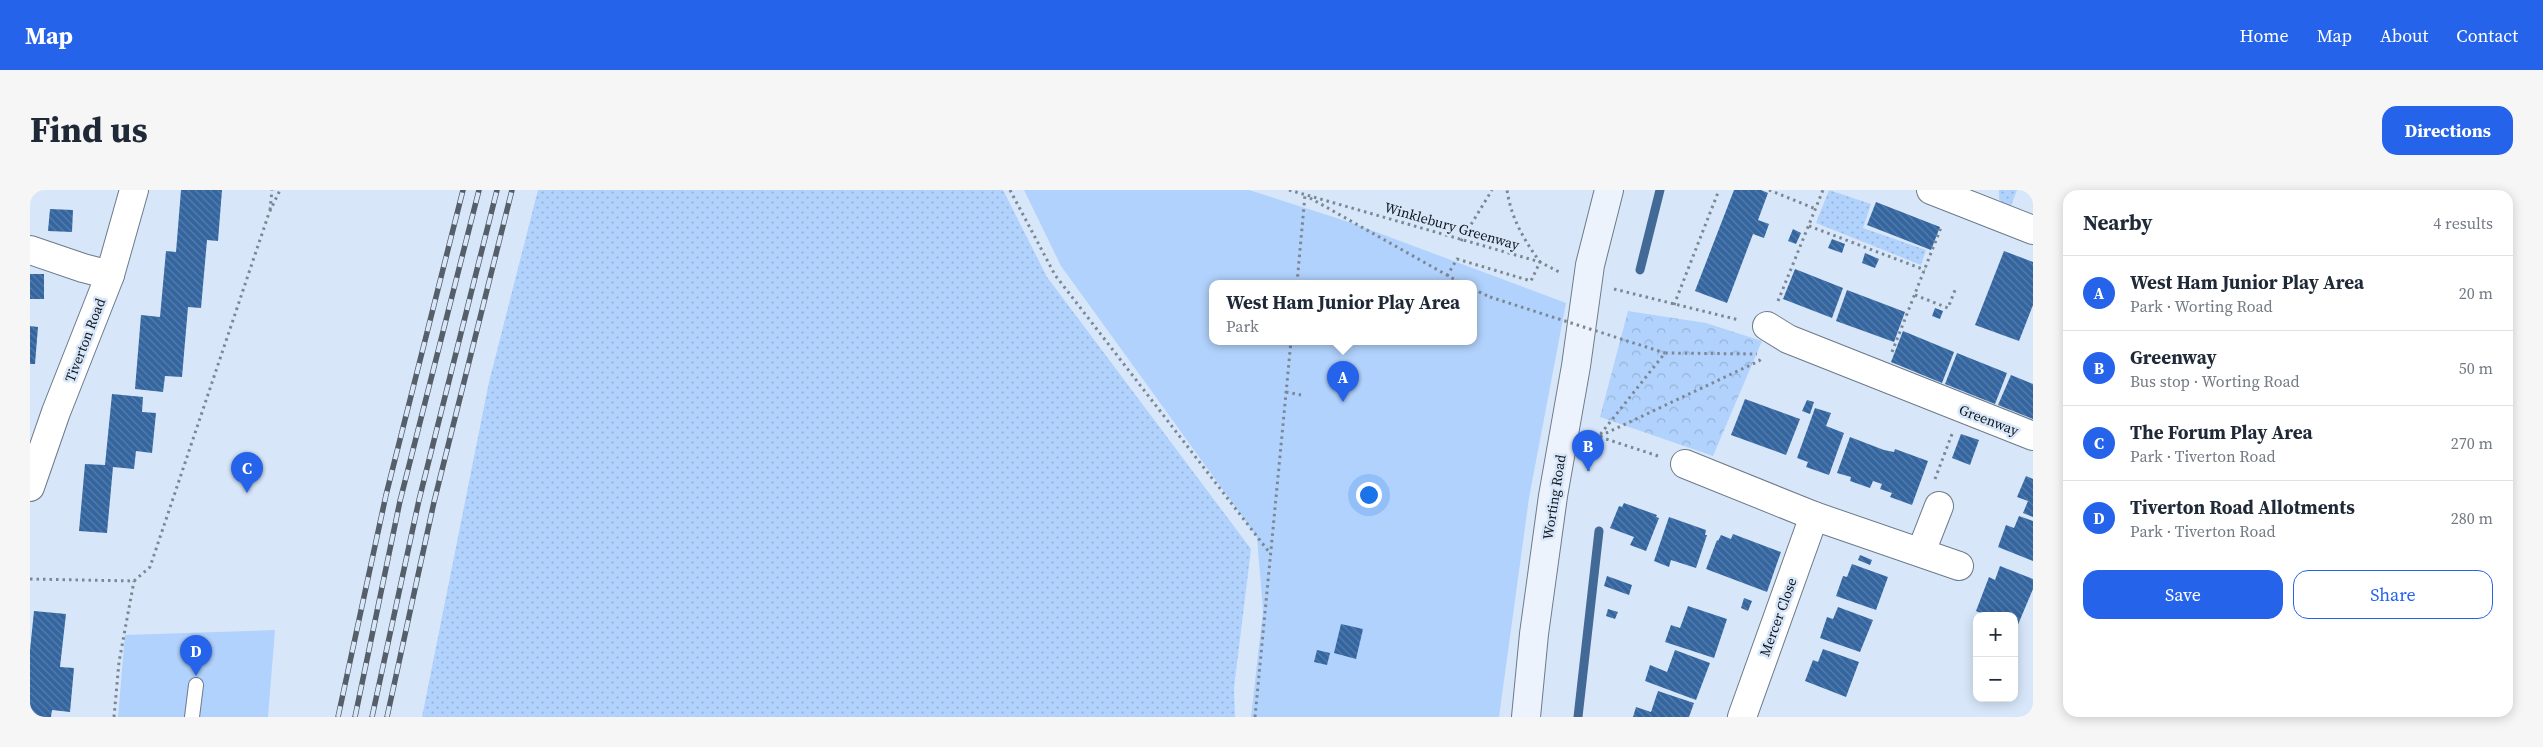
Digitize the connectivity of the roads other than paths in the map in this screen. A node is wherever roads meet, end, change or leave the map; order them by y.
1 (134, 190) edge
2 (1609, 190) edge
3 (1941, 194) edge
4 (1988, 200) edge
5 (2033, 230) edge
6 (30, 250) edge
7 (110, 275) junction
8 (1767, 326) road end
9 (2033, 436) edge
10 (1685, 464) road end
11 (30, 488) edge
12 (1940, 506) dead end
13 (1814, 516) junction
14 (1921, 552) junction
15 (1959, 566) dead end
16 (196, 685) dead end
17 (192, 717) edge
18 (1526, 717) edge
19 (1742, 717) edge

1 - 7 street, Tiverton Road
2 - 18 main road, Worting Road
3 - 4 street
4 - 5 street
6 - 7 street
7 - 11 street, Tiverton Road
8 - 9 street, Greenway
10 - 13 street
12 - 14 street
13 - 14 street
13 - 19 street, Mercer Close
14 - 15 street
16 - 17 lane

